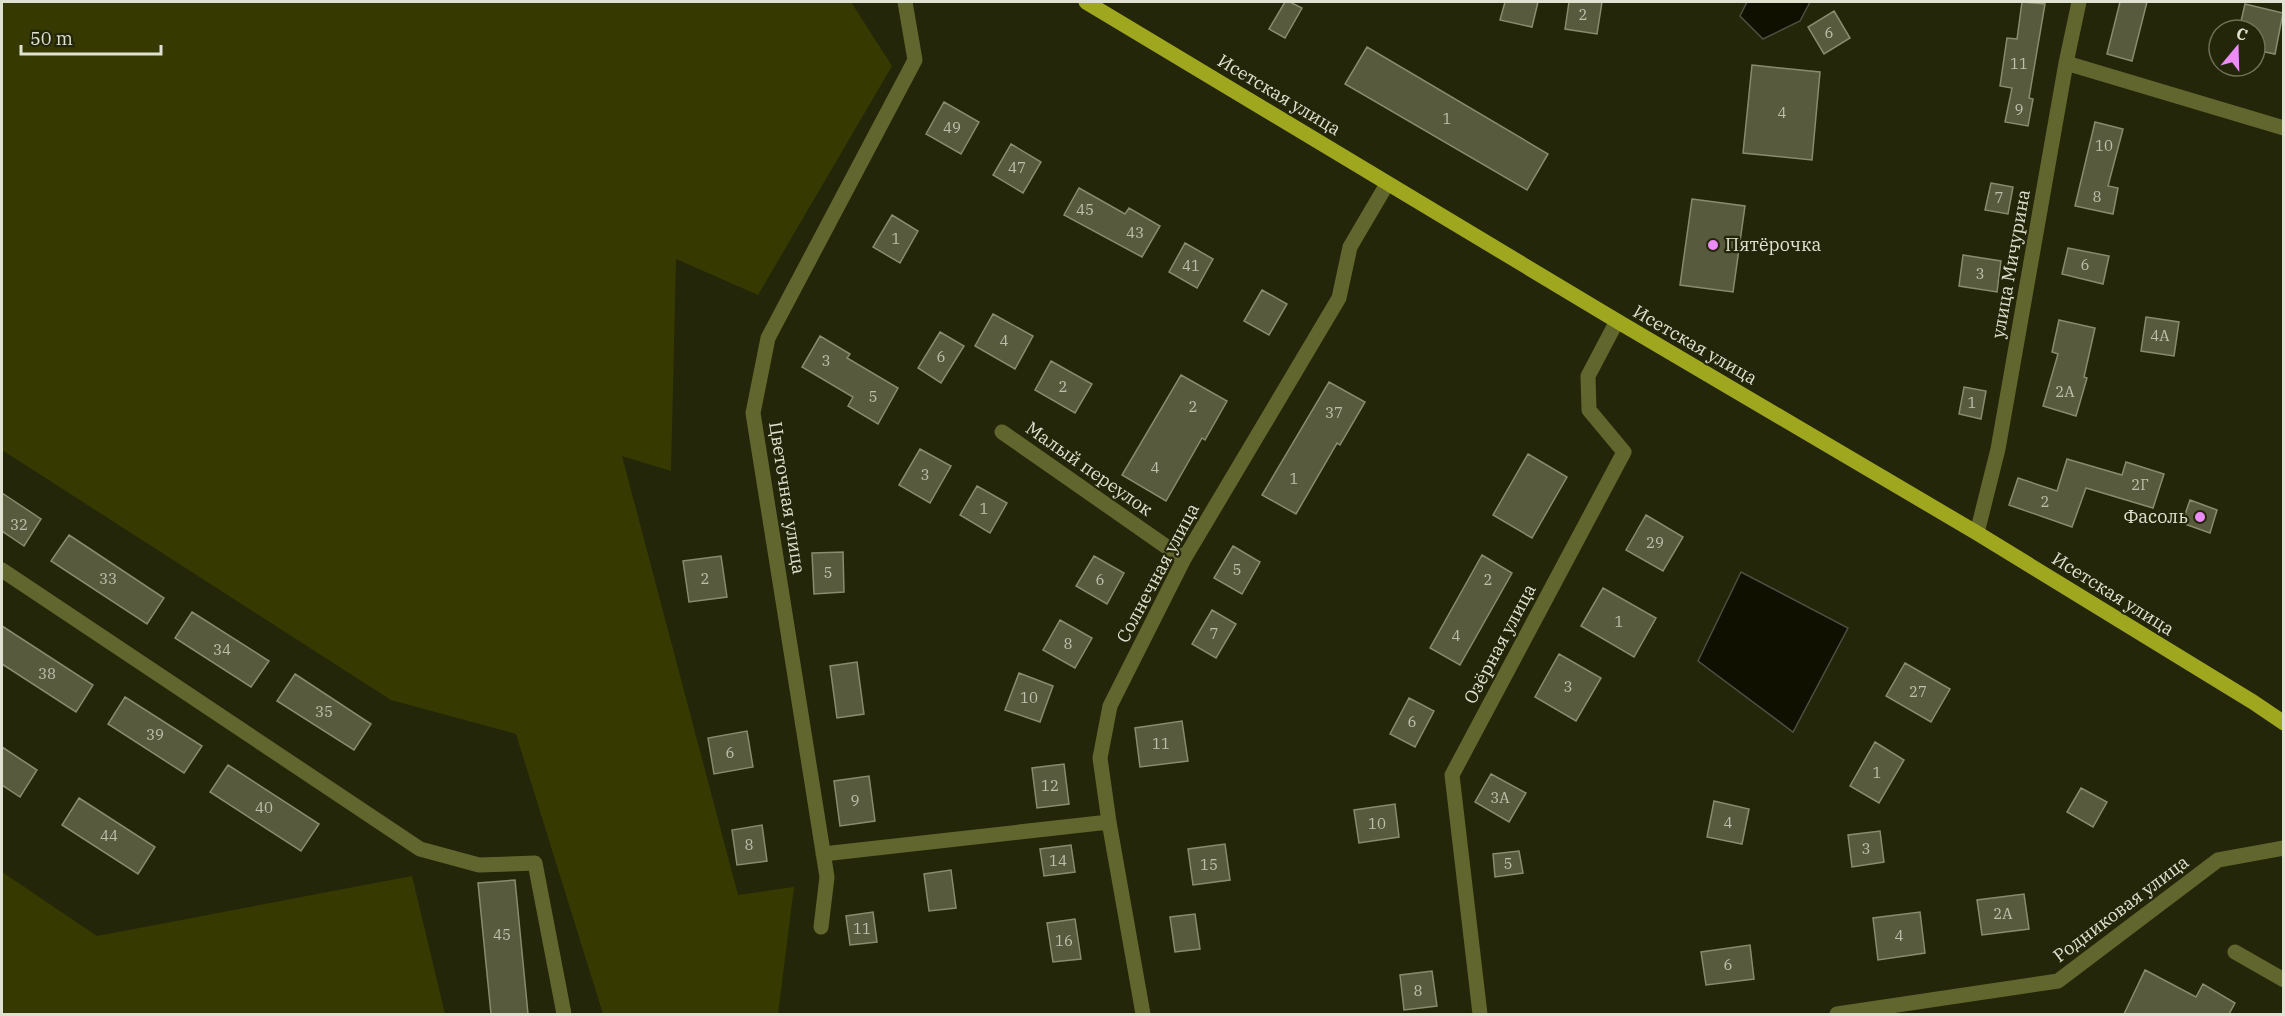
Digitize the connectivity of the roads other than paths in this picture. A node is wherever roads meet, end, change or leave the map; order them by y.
1 (905, 2) edge
2 (1086, 2) edge
3 (2079, 2) edge
4 (2066, 63) junction
5 (2283, 128) edge
6 (1387, 184) junction
7 (1617, 321) junction
8 (1002, 432) dead end
9 (1977, 533) junction
10 (1184, 560) junction
11 (2, 570) edge
12 (2283, 723) edge
13 (1109, 822) junction
14 (2283, 848) edge
15 (824, 854) junction
16 (821, 927) dead end
17 (2235, 952) dead end
18 (2283, 980) edge
19 (564, 1014) edge
20 (1143, 1014) edge
21 (1480, 1014) edge
22 (1838, 1014) edge

1 - 15 street, Цветочная улица
2 - 6 main road, Исетская улица
3 - 4 street, улица Мичурина
4 - 5 street
4 - 9 street, улица Мичурина
6 - 7 main road, Исетская улица
6 - 10 street, Солнечная улица
7 - 9 main road, Исетская улица
7 - 21 street, Озёрная улица
8 - 10 street, Малый переулок
9 - 12 main road, Исетская улица
10 - 13 street, Солнечная улица
11 - 19 street
13 - 15 street
13 - 20 street, Солнечная улица
14 - 22 street, Родниковая улица
15 - 16 street, Цветочная улица
17 - 18 street

